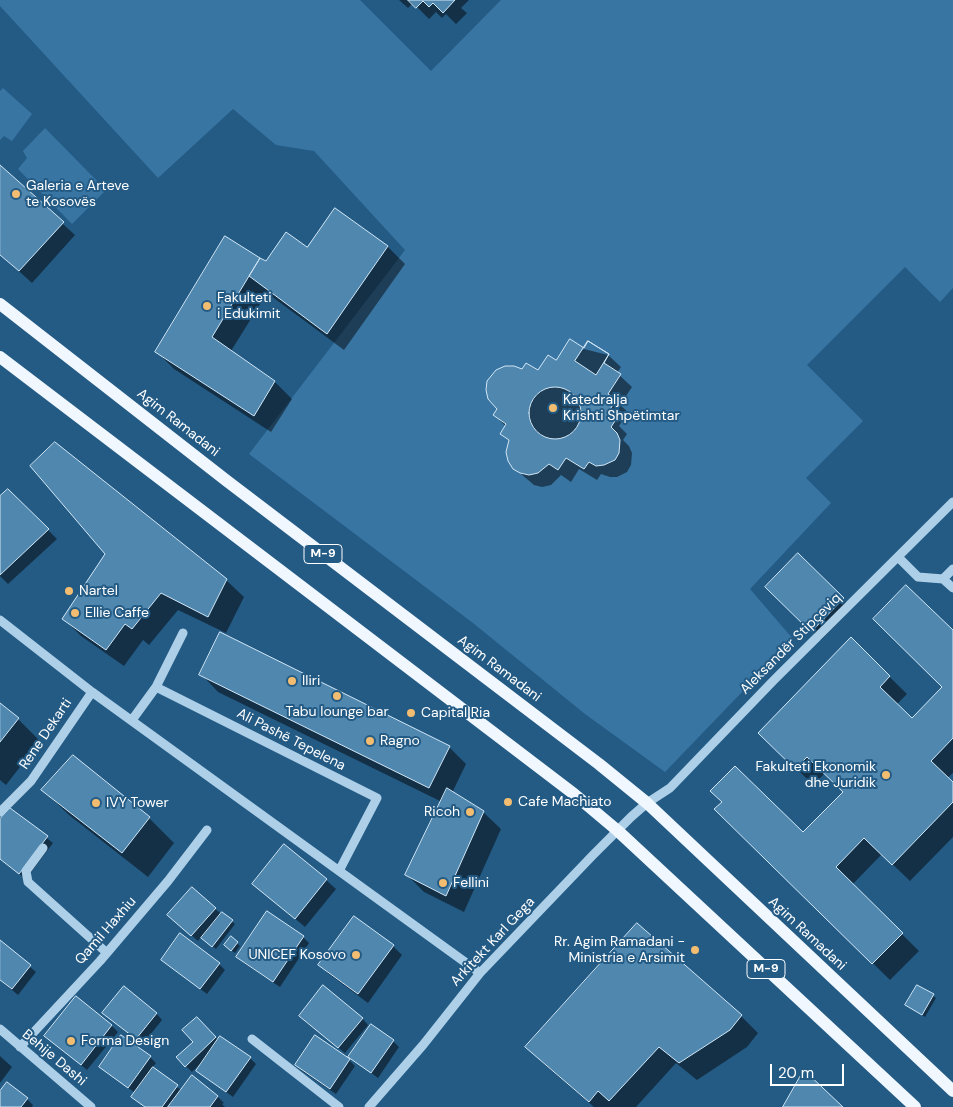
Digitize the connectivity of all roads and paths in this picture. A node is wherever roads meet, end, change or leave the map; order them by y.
1 (0, 304) edge
2 (0, 357) edge
3 (953, 502) edge
4 (898, 557) junction
5 (953, 569) edge
6 (944, 579) junction
7 (953, 588) edge
8 (0, 620) edge
9 (183, 632) dead end
10 (156, 687) junction
11 (92, 692) junction
12 (132, 720) junction
13 (647, 803) junction
14 (0, 812) edge
15 (208, 830) dead end
16 (618, 831) junction
17 (43, 848) dead end
18 (339, 871) junction
19 (107, 953) junction
20 (480, 973) junction
21 (0, 1029) edge
22 (252, 1039) dead end
23 (20, 1047) junction
24 (953, 1091) edge
25 (91, 1107) edge
26 (339, 1107) edge
27 (369, 1107) edge
28 (915, 1107) edge

1 - 13 main road, Agim Ramadani / M-9
2 - 16 main road, M-9
3 - 4 street, Aleksandër Stipçeviq
4 - 6 street
4 - 13 street, Aleksandër Stipçeviq
5 - 6 street
6 - 7 street
8 - 11 street
9 - 10 street
10 - 12 street
10 - 18 street, Ali Pashë Tepelena
11 - 12 street
11 - 14 street, Rene Dekarti
12 - 18 street
13 - 16 street, Arkitekt Karl Gega
13 - 24 main road, Agim Ramadani / M-9
15 - 19 street, Qamil Haxhiu
16 - 20 street, Arkitekt Karl Gega
16 - 28 main road, M-9
17 - 19 street
18 - 20 street
19 - 23 street, Qamil Haxhiu
20 - 27 street, Arkitekt Karl Gega
21 - 23 street, Behije Dashi
22 - 26 street
23 - 25 street, Behije Dashi

